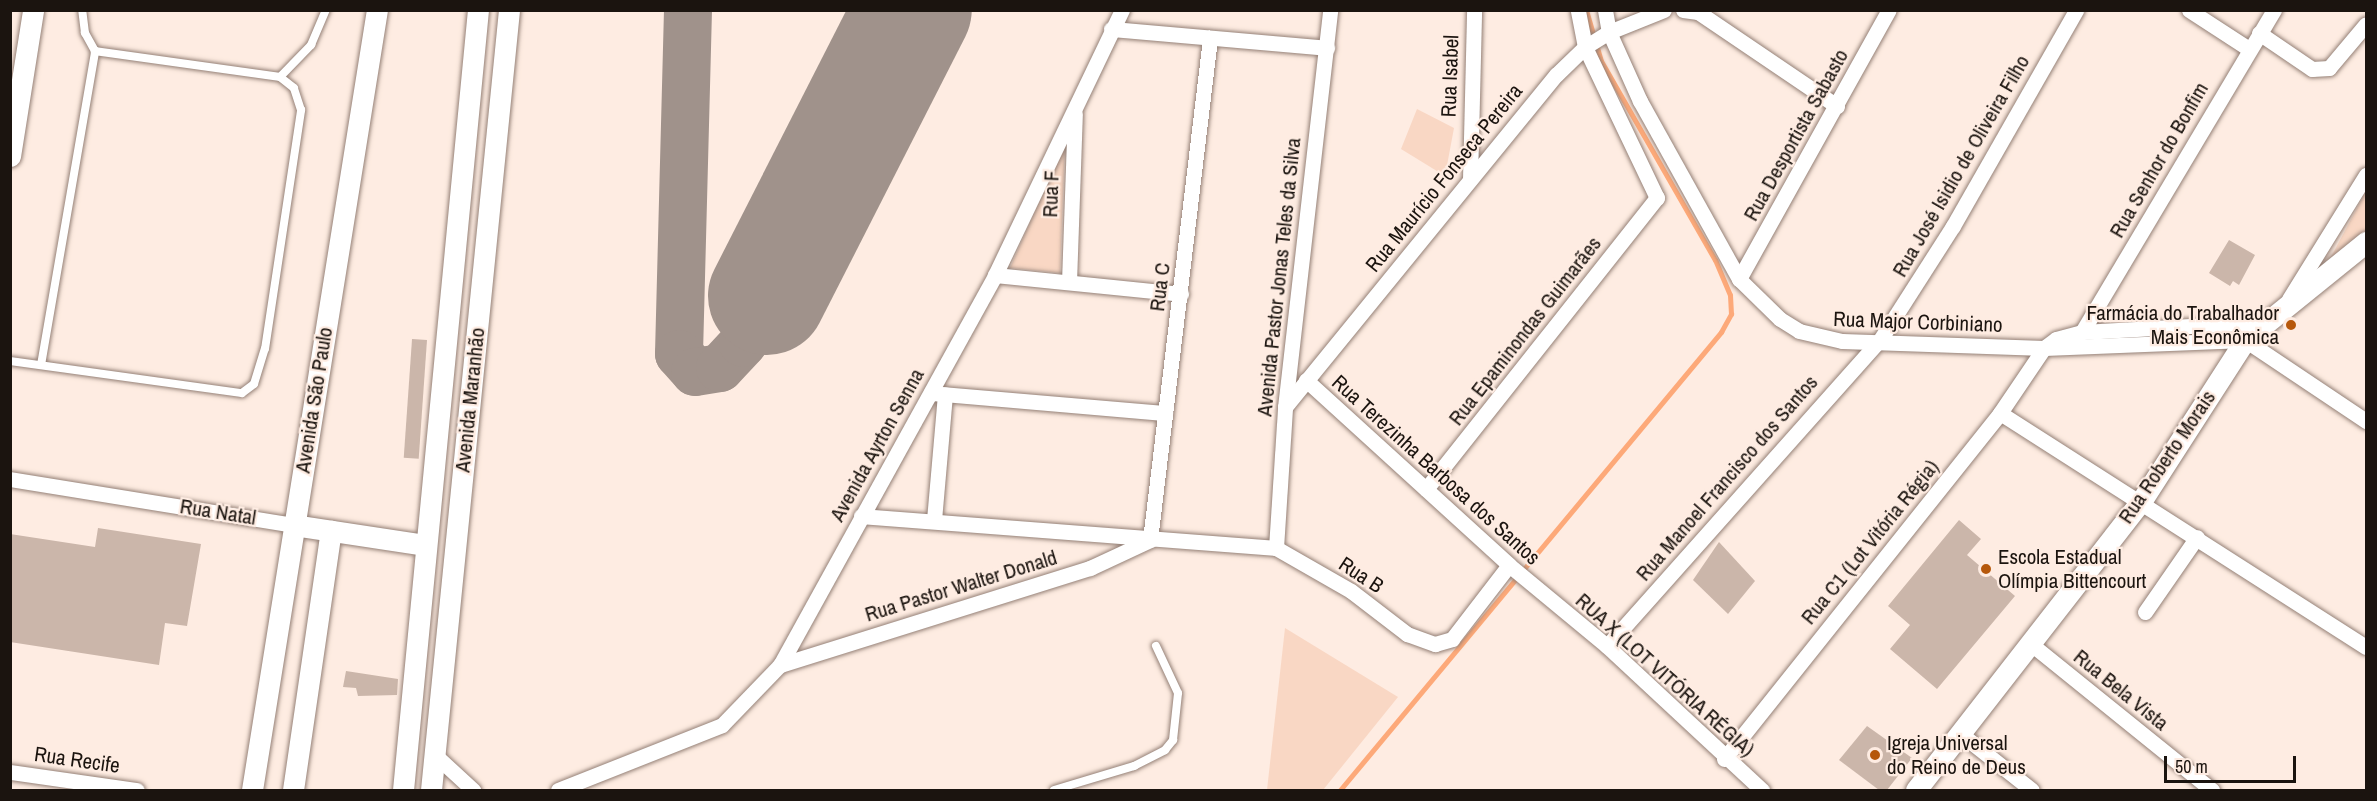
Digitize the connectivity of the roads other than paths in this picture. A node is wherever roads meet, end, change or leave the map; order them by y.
1 (33, 10) edge
2 (82, 10) edge
3 (326, 10) edge
4 (377, 10) edge
5 (478, 10) edge
6 (509, 10) edge
7 (1122, 10) edge
8 (1330, 10) edge
9 (1474, 10) edge
10 (1578, 10) edge
11 (1605, 10) edge
12 (1664, 10) edge
13 (1889, 10) edge
14 (2076, 10) edge
15 (2188, 10) edge
16 (2274, 10) edge
17 (1693, 11) edge
18 (2367, 24) edge
19 (1111, 29) junction
20 (1609, 32) junction
21 (2259, 33) junction
22 (1210, 38) junction
23 (1585, 46) junction
24 (1327, 48) junction
25 (2249, 49) junction
26 (95, 51) junction
27 (280, 76) junction
28 (16, 82) edge
29 (1838, 106) junction
30 (1075, 108) junction
31 (10, 156) edge
32 (460, 173) junction
33 (2367, 175) edge
34 (492, 176) junction
35 (1470, 179) junction
36 (2367, 242) edge
37 (994, 275) junction
38 (1739, 279) junction
39 (1069, 282) junction
40 (1181, 294) junction
41 (2286, 303) junction
42 (2263, 322) junction
43 (2082, 332) junction
44 (1880, 340) junction
45 (2245, 340) junction
46 (2044, 348) junction
47 (10, 361) edge
48 (41, 365) junction
49 (1306, 380) junction
50 (938, 394) junction
51 (1285, 407) junction
52 (1165, 413) junction
53 (2000, 413) junction
54 (2367, 421) edge
55 (10, 479) edge
56 (1426, 489) junction
57 (2142, 500) junction
58 (861, 516) junction
59 (934, 519) junction
60 (294, 525) junction
61 (331, 531) junction
62 (2197, 537) junction
63 (1150, 540) junction
64 (425, 545) junction
65 (1276, 548) junction
66 (1509, 565) junction
67 (1539, 590) joint
68 (2145, 612) dead end
69 (2031, 644) junction
70 (1607, 645) junction
71 (1156, 646) dead end
72 (2367, 647) edge
73 (780, 665) junction
74 (1961, 734) junction
75 (435, 755) junction
76 (1724, 759) junction
77 (10, 772) edge
78 (137, 790) edge
79 (252, 790) edge
80 (293, 790) edge
81 (403, 790) edge
82 (431, 790) edge
83 (473, 790) edge
84 (558, 790) edge
85 (1054, 790) edge
86 (1762, 790) edge
87 (1916, 790) edge
88 (2032, 790) edge
89 (2212, 790) edge

1 - 28 main road
2 - 26 lane
3 - 27 lane
4 - 60 main road, Avenida São Paulo
5 - 32 main road, Avenida Maranhão
6 - 34 main road, Avenida Maranhão
7 - 19 street, Avenida Ayrton Senna
8 - 24 street, Avenida Pastor Jonas Teles da Silva
9 - 35 street, Rua Isabel
10 - 23 street
11 - 20 street, Rua Major Corbiniano
12 - 20 street, Rua Maurício Fonseca Pereira
13 - 29 street, Rua Desportista Sabasto
14 - 44 street, Rua José Isidio de Oliveira Filho
15 - 25 street
16 - 21 street, Rua Senhor do Bonfim
17 - 29 street
18 - 21 street
19 - 22 street
19 - 30 street, Avenida Ayrton Senna
20 - 23 street, Rua Maurício Fonseca Pereira
20 - 38 street, Rua Major Corbiniano
21 - 25 street, Rua Senhor do Bonfim
22 - 24 street
22 - 40 street, Rua C
23 - 35 street, Rua Maurício Fonseca Pereira
23 - 56 street, Rua Epaminondas Guimarães
24 - 51 street, Avenida Pastor Jonas Teles da Silva
25 - 43 street, Rua Senhor do Bonfim
26 - 27 lane
26 - 48 lane
27 - 48 lane
28 - 31 main road
29 - 38 street, Rua Desportista Sabasto
30 - 37 street, Avenida Ayrton Senna
30 - 39 street, Rua F
32 - 34 main road
32 - 64 main road, Avenida Maranhão
33 - 41 street
34 - 75 main road, Avenida Maranhão
35 - 49 street, Rua Maurício Fonseca Pereira
36 - 41 main road, Rua Roberto Morais
37 - 39 street
37 - 50 street, Avenida Ayrton Senna
38 - 44 street, Rua Major Corbiniano
39 - 40 street
40 - 52 street, Rua C
41 - 42 main road, Rua Roberto Morais
42 - 43 street, Rua Major Corbiniano
42 - 45 main road, Rua Roberto Morais
43 - 46 street, Rua Major Corbiniano
44 - 46 street, Rua Major Corbiniano
44 - 70 street, Rua Manoel Francisco dos Santos
45 - 46 street, Rua Major Corbiniano
45 - 54 street
45 - 57 main road, Rua Roberto Morais
46 - 53 street, Rua C1 (Lot Vitória Régia)
47 - 48 lane
49 - 51 street, Rua Maurício Fonseca Pereira
49 - 56 street, Rua Terezinha Barbosa dos Santos
50 - 52 street
50 - 58 street, Avenida Ayrton Senna
50 - 59 street
51 - 65 street, Avenida Pastor Jonas Teles da Silva
52 - 63 street, Rua C
53 - 57 street
53 - 76 street, Rua C1 (Lot Vitória Régia)
55 - 60 street, Rua Natal
56 - 66 street, Rua Terezinha Barbosa dos Santos
57 - 62 street
57 - 69 main road, Rua Roberto Morais
58 - 59 street, Rua B
58 - 73 street, Avenida Ayrton Senna
59 - 63 street, Rua B
60 - 61 main road, Rua Natal
60 - 79 main road, Avenida São Paulo
61 - 64 main road, Rua Natal
61 - 80 main road
62 - 68 street
62 - 72 street
63 - 65 street, Rua B
63 - 73 street, Rua Pastor Walter Donald
64 - 81 main road, Avenida Maranhão
65 - 66 street, Rua B
66 - 67 street, Rua Terezinha Barbosa dos Santos
67 - 70 street, RUA X (LOT VITÓRIA RÉGIA)
69 - 74 main road, Rua Roberto Morais
69 - 89 street, Rua Bela Vista
70 - 76 street, RUA X (LOT VITÓRIA RÉGIA)
71 - 85 lane
73 - 84 street, Avenida Ayrton Senna
74 - 87 main road, Rua Roberto Morais
74 - 88 street
75 - 82 main road, Avenida Maranhão
75 - 83 street
76 - 86 street, RUA X (LOT VITÓRIA RÉGIA)
77 - 78 street, Rua Recife

